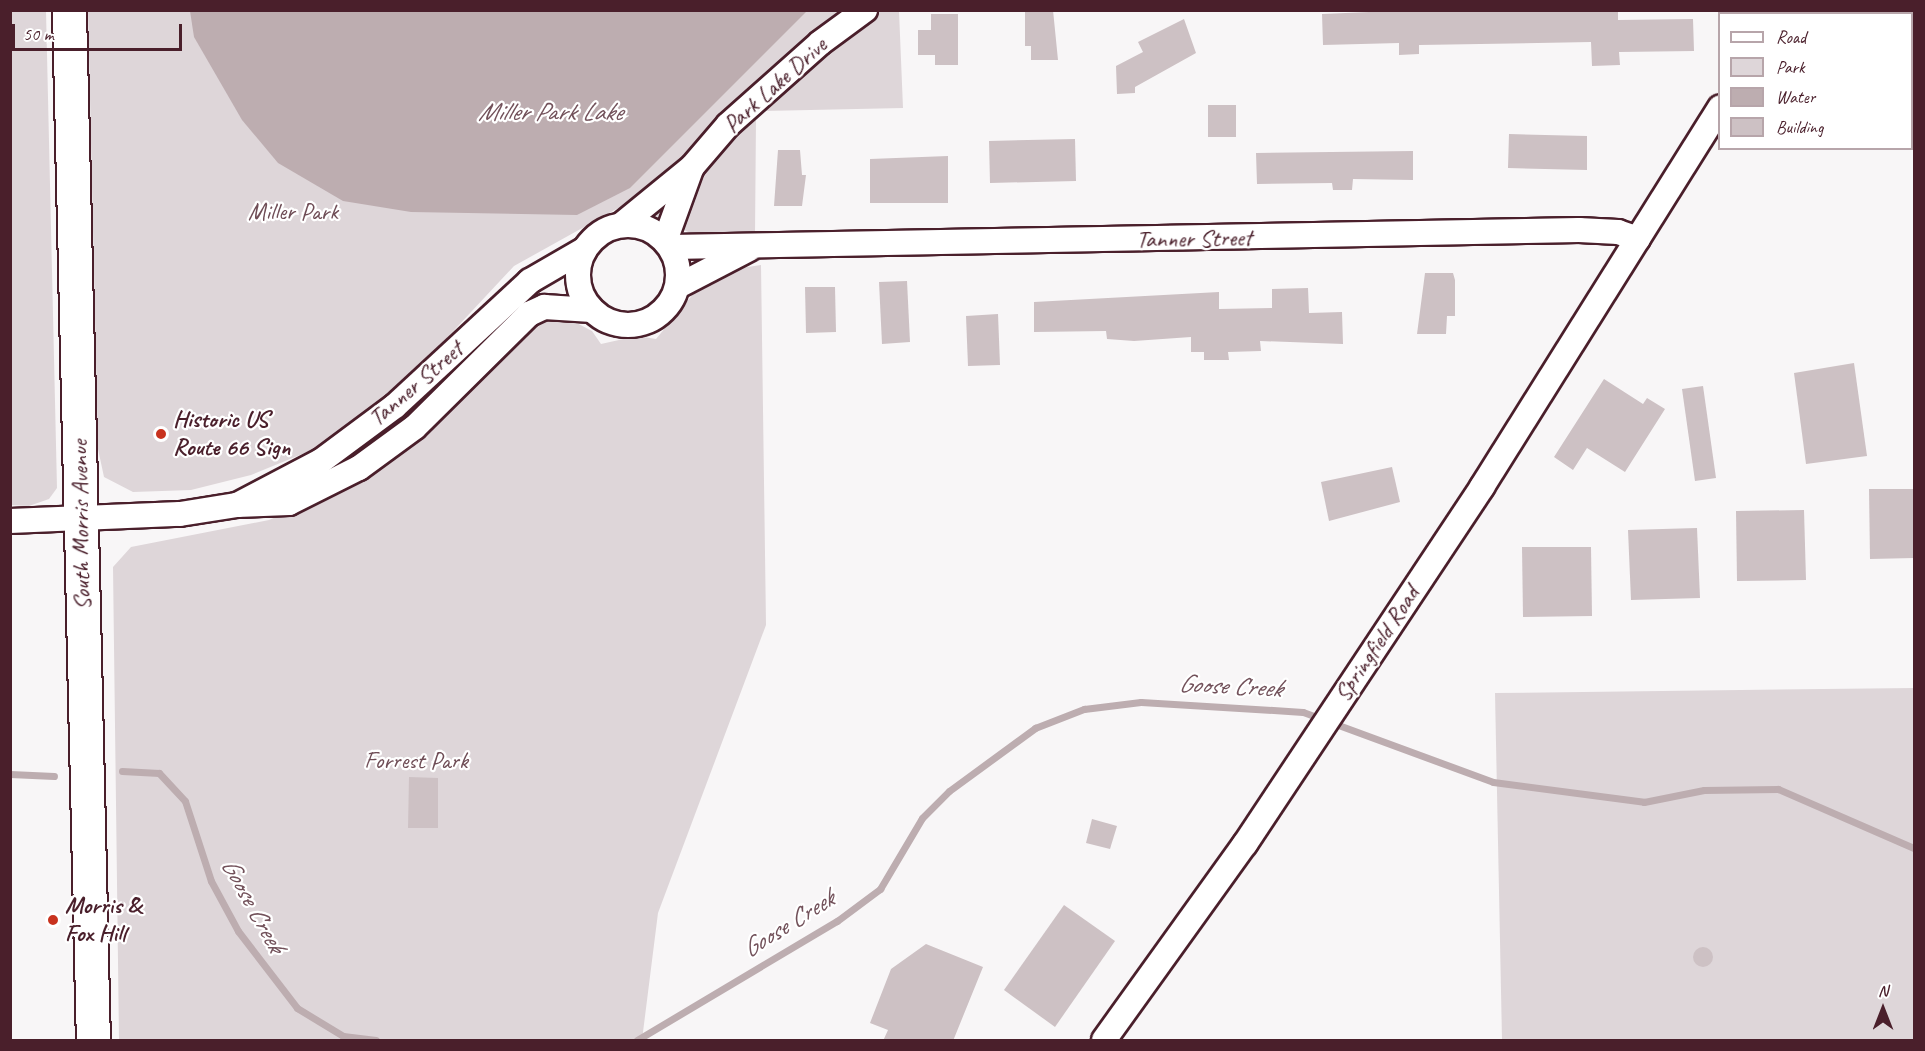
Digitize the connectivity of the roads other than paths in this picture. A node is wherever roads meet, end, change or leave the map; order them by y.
1 (69, 10) edge
2 (865, 10) edge
3 (1718, 109) edge
4 (692, 167) junction
5 (621, 225) junction
6 (1638, 239) junction
7 (668, 244) junction
8 (585, 249) junction
9 (749, 249) junction
10 (678, 286) junction
11 (591, 310) junction
12 (237, 505) junction
13 (10, 521) edge
14 (82, 522) junction
15 (93, 1041) edge
16 (1104, 1041) edge

1 - 14 main road, South Morris Avenue
2 - 4 street, Park Lake Drive
3 - 6 street, Springfield Road
4 - 5 street, Park Lake Drive
4 - 7 street, Park Lake Drive
5 - 7 street
5 - 8 street
6 - 9 street, Tanner Street
6 - 16 street, Springfield Road
7 - 9 street, Tanner Street
7 - 10 street
8 - 11 street
8 - 12 street, Tanner Street
9 - 10 street, Tanner Street
10 - 11 street
11 - 12 street, Tanner Street
12 - 14 street, Tanner Street
13 - 14 street, Tanner Street
14 - 15 main road, South Morris Avenue

